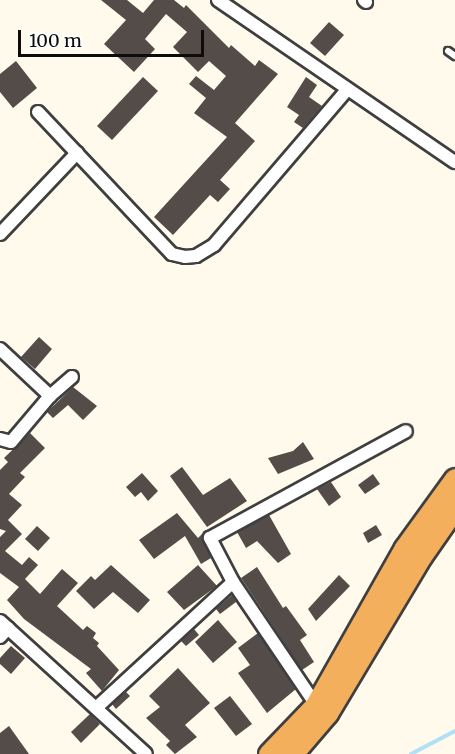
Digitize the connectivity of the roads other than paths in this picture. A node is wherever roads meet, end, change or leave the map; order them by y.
1 (218, 0) edge
2 (448, 51) dead end
3 (455, 56) edge
4 (347, 90) junction
5 (38, 112) dead end
6 (77, 153) junction
7 (455, 162) edge
8 (0, 234) edge
9 (0, 349) edge
10 (72, 377) dead end
11 (50, 396) junction
12 (406, 431) dead end
13 (0, 439) edge
14 (455, 479) edge
15 (455, 507) edge
16 (233, 582) junction
17 (3, 629) edge
18 (316, 705) junction
19 (96, 708) junction
20 (292, 746) edge
21 (146, 754) edge
22 (269, 754) edge

1 - 4 street
2 - 3 lane
4 - 6 street
4 - 7 street
5 - 6 street
6 - 8 street
9 - 11 street
10 - 11 street
11 - 13 street
12 - 16 street
14 - 18 highway
15 - 20 highway
16 - 18 street
16 - 19 street
17 - 19 street
18 - 20 highway
19 - 21 street
20 - 22 highway

